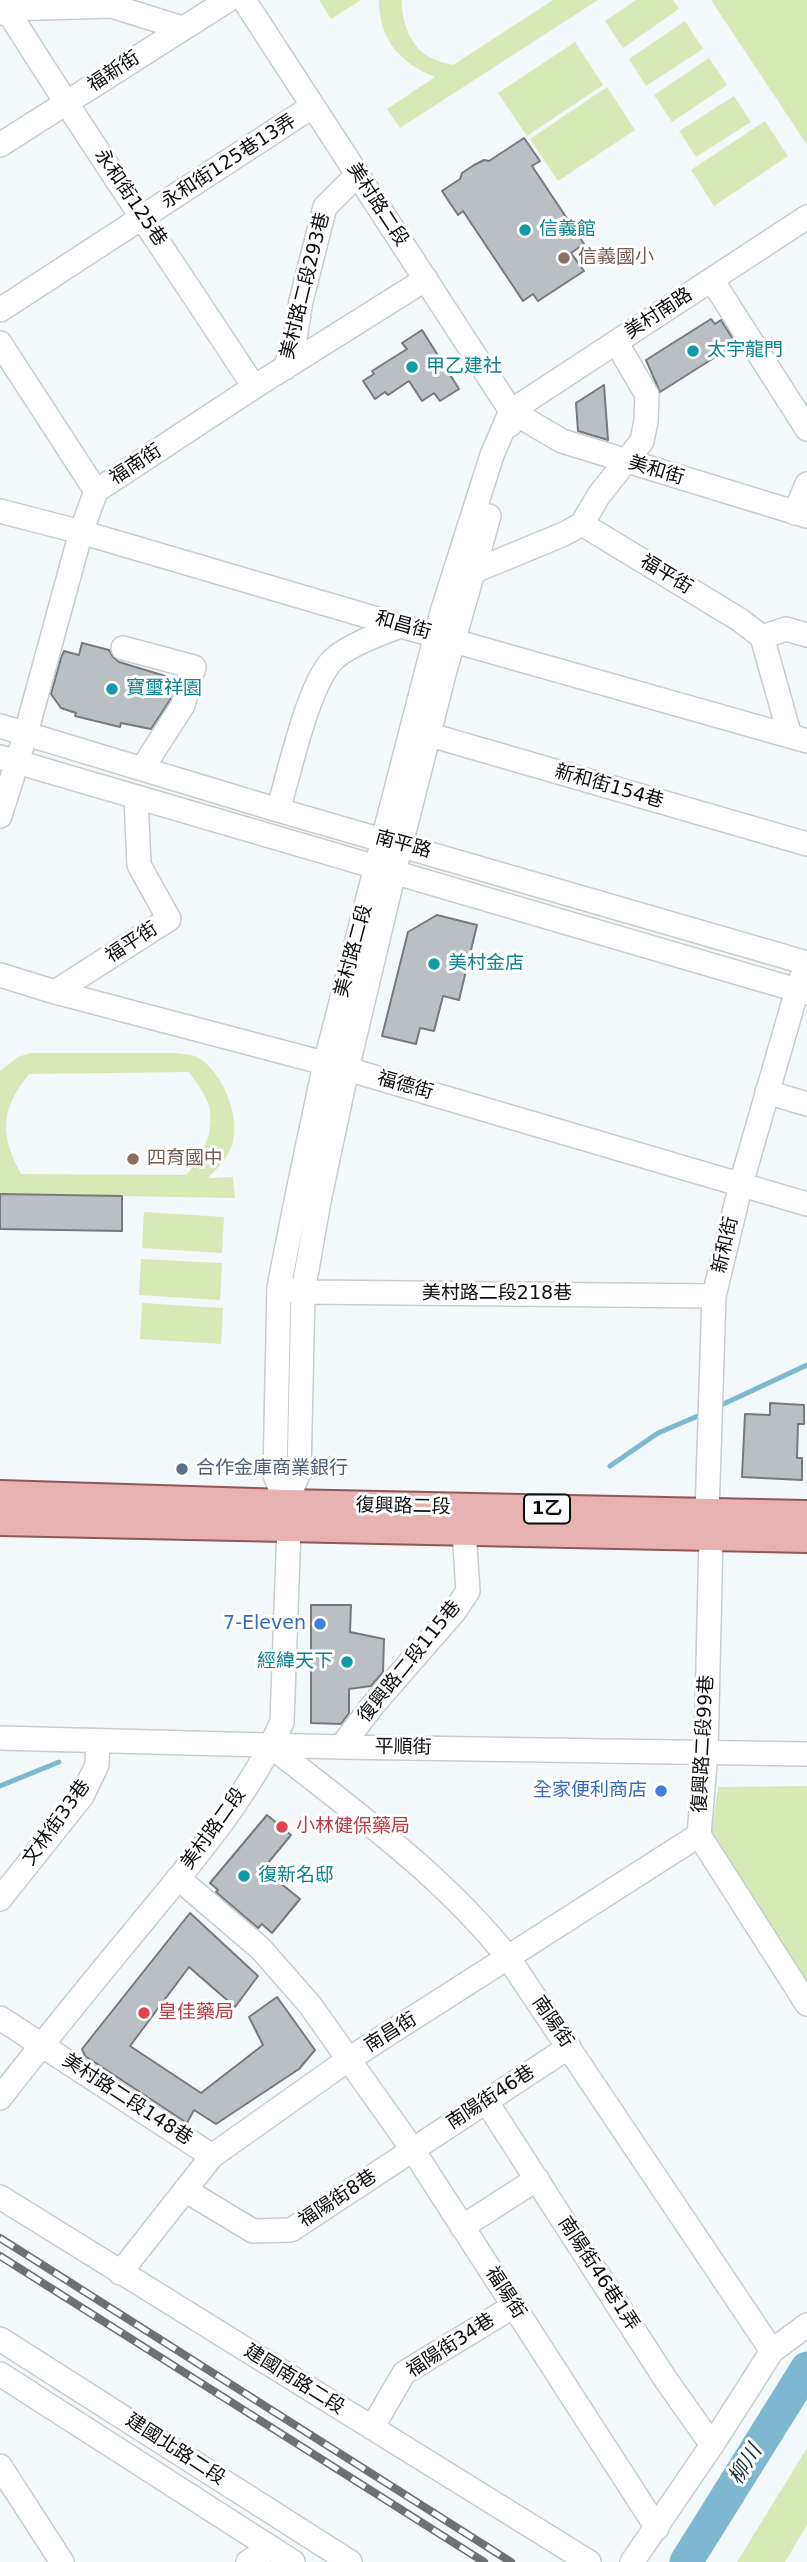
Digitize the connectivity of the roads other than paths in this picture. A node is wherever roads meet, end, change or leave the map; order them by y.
1 (228, 0) edge
2 (244, 0) edge
3 (3, 7) edge
4 (182, 28) junction
5 (65, 103) junction
6 (313, 107) junction
7 (0, 145) edge
8 (357, 174) junction
9 (807, 217) edge
10 (144, 218) junction
11 (426, 279) junction
12 (712, 280) junction
13 (0, 310) edge
14 (616, 342) junction
15 (0, 344) edge
16 (285, 368) junction
17 (254, 387) junction
18 (511, 411) junction
19 (807, 429) edge
20 (626, 463) junction
21 (807, 484) edge
22 (96, 491) junction
23 (0, 510) edge
24 (801, 514) edge
25 (582, 524) junction
26 (81, 532) junction
27 (472, 572) junction
28 (401, 626) junction
29 (807, 635) edge
30 (762, 637) junction
31 (445, 638) junction
32 (123, 648) dead end
33 (0, 726) edge
34 (420, 732) junction
35 (26, 733) junction
36 (798, 739) edge
37 (9, 759) edge
38 (142, 769) junction
39 (136, 797) junction
40 (278, 810) junction
41 (0, 816) edge
42 (392, 842) junction
43 (807, 844) edge
44 (385, 869) junction
45 (807, 963) edge
46 (0, 975) edge
47 (55, 992) junction
48 (802, 992) edge
49 (336, 1066) junction
50 (767, 1093) junction
51 (807, 1104) edge
52 (741, 1184) junction
53 (807, 1204) edge
54 (279, 1287) junction
55 (303, 1293) junction
56 (715, 1296) junction
57 (0, 1496) edge
58 (807, 1515) edge
59 (288, 1516) junction
60 (0, 1521) edge
61 (709, 1525) junction
62 (464, 1531) junction
63 (807, 1538) edge
64 (0, 1738) edge
65 (98, 1741) junction
66 (271, 1746) junction
67 (341, 1747) junction
68 (706, 1752) junction
69 (807, 1754) edge
70 (699, 1835) junction
71 (178, 1878) junction
72 (0, 1898) edge
73 (509, 1959) junction
74 (807, 2004) edge
75 (0, 2018) edge
76 (42, 2045) junction
77 (569, 2047) junction
78 (349, 2059) junction
79 (0, 2098) edge
80 (486, 2101) junction
81 (413, 2150) junction
82 (212, 2156) junction
83 (537, 2179) junction
84 (185, 2190) junction
85 (0, 2197) edge
86 (463, 2227) junction
87 (120, 2273) junction
88 (513, 2306) junction
89 (807, 2325) edge
90 (0, 2339) edge
91 (772, 2351) junction
92 (0, 2374) edge
93 (372, 2428) junction
94 (712, 2445) junction
95 (0, 2466) edge
96 (657, 2528) junction
97 (270, 2547) junction
98 (62, 2562) edge
99 (248, 2562) edge
100 (293, 2562) edge
101 (350, 2562) edge
102 (589, 2562) edge
103 (632, 2562) edge

1 - 4 street, 福新街
2 - 6 street, 美村路二段
3 - 4 street
3 - 5 street, 永和街125巷
4 - 5 street, 福新街
5 - 7 street, 福新街
5 - 10 street, 永和街125巷
6 - 8 street, 美村路二段
6 - 10 street, 永和街125巷13弄
8 - 11 street, 美村路二段
8 - 16 street, 美村路二段293巷
9 - 12 street, 美村南路
10 - 13 street, 永和街125巷13弄
10 - 17 street, 永和街125巷
11 - 16 street, 福南街
11 - 18 street, 美村路二段
12 - 14 street, 美村南路
12 - 19 street
14 - 18 street, 美村南路
14 - 20 street
15 - 22 street
16 - 17 street, 福南街
17 - 22 street, 福南街
18 - 20 street, 美和街
18 - 27 street, 美村路二段
18 - 31 street, 美村路二段
20 - 24 street, 美和街
20 - 25 street
21 - 24 street
22 - 26 street, 福南街
23 - 26 street, 和昌街
25 - 27 street
25 - 30 street, 福平街
26 - 28 street, 和昌街
26 - 35 street, 福南街
27 - 31 street, 美村路二段
28 - 31 street, 和昌街
28 - 40 street
29 - 30 street
30 - 36 street
31 - 34 street, 美村路二段
31 - 36 street, 和昌街
32 - 38 street
33 - 35 street, 南平路
34 - 42 street, 美村路二段
34 - 43 street, 新和街154巷
35 - 37 street, 福南街
35 - 38 street, 南平路
37 - 39 street, 南平路
37 - 41 street, 福南街
38 - 40 street, 南平路
39 - 44 street, 南平路
39 - 47 street, 福平街
40 - 42 street, 南平路
42 - 44 street, 美村路二段
42 - 45 street, 南平路
44 - 48 street, 南平路
44 - 49 street, 美村路二段
45 - 48 street, 新和街
46 - 47 street, 福德街
47 - 49 street, 福德街
48 - 50 street, 新和街
49 - 52 street, 福德街
49 - 54 street, 美村路二段
49 - 55 street, 美村路二段
50 - 51 street
50 - 52 street, 新和街
52 - 53 street, 福德街
52 - 56 street, 新和街
54 - 55 street, 美村路二段218巷
54 - 59 street, 美村路二段
55 - 56 street, 美村路二段218巷
55 - 59 street, 美村路二段
56 - 61 street, 新和街
57 - 59 main road, 復興路二段 / 1乙
58 - 61 main road, 復興路二段 / 1乙
59 - 60 main road, 復興路二段 / 1乙
59 - 61 main road, 復興路二段 / 1乙
59 - 62 main road, 復興路二段 / 1乙
59 - 66 street, 美村路二段
61 - 62 main road, 復興路二段 / 1乙
61 - 63 main road, 復興路二段 / 1乙
61 - 68 street, 復興路二段99巷
62 - 67 street, 復興路二段115巷
64 - 65 street, 平順街
65 - 66 street, 平順街
65 - 72 street, 文林街33巷
66 - 67 street, 平順街
66 - 71 street, 美村路二段
66 - 73 street, 南陽街
67 - 68 street, 平順街
68 - 69 street, 平順街
68 - 70 street, 復興路二段99巷
70 - 73 street, 南昌街
70 - 74 street, 復興路二段99巷
71 - 76 street, 美村路二段
71 - 78 street, 福陽街
73 - 77 street, 南陽街
73 - 78 street, 南昌街
75 - 76 street, 美村路二段148巷
76 - 79 street, 美村路二段
76 - 82 street, 美村路二段148巷
77 - 80 street, 南陽街46巷
77 - 91 street, 南陽街
78 - 81 street, 福陽街
78 - 82 street, 南昌街
80 - 81 street, 南陽街46巷
80 - 83 street, 南陽街46巷1弄
81 - 84 street, 福陽街8巷
81 - 86 street, 福陽街
82 - 84 street, 南昌街
83 - 86 street
83 - 94 street, 南陽街46巷1弄
84 - 87 street, 南昌街
85 - 87 street, 建國南路二段
86 - 88 street, 福陽街
87 - 93 street, 建國南路二段
88 - 93 street, 福陽街34巷
88 - 96 street, 福陽街
89 - 91 street
90 - 101 street, 建國北路二段
91 - 94 street
92 - 97 street, 建國北路二段
93 - 102 street, 建國南路二段
94 - 96 street
95 - 98 street
96 - 103 street
97 - 99 street
97 - 100 street, 建國北路二段

